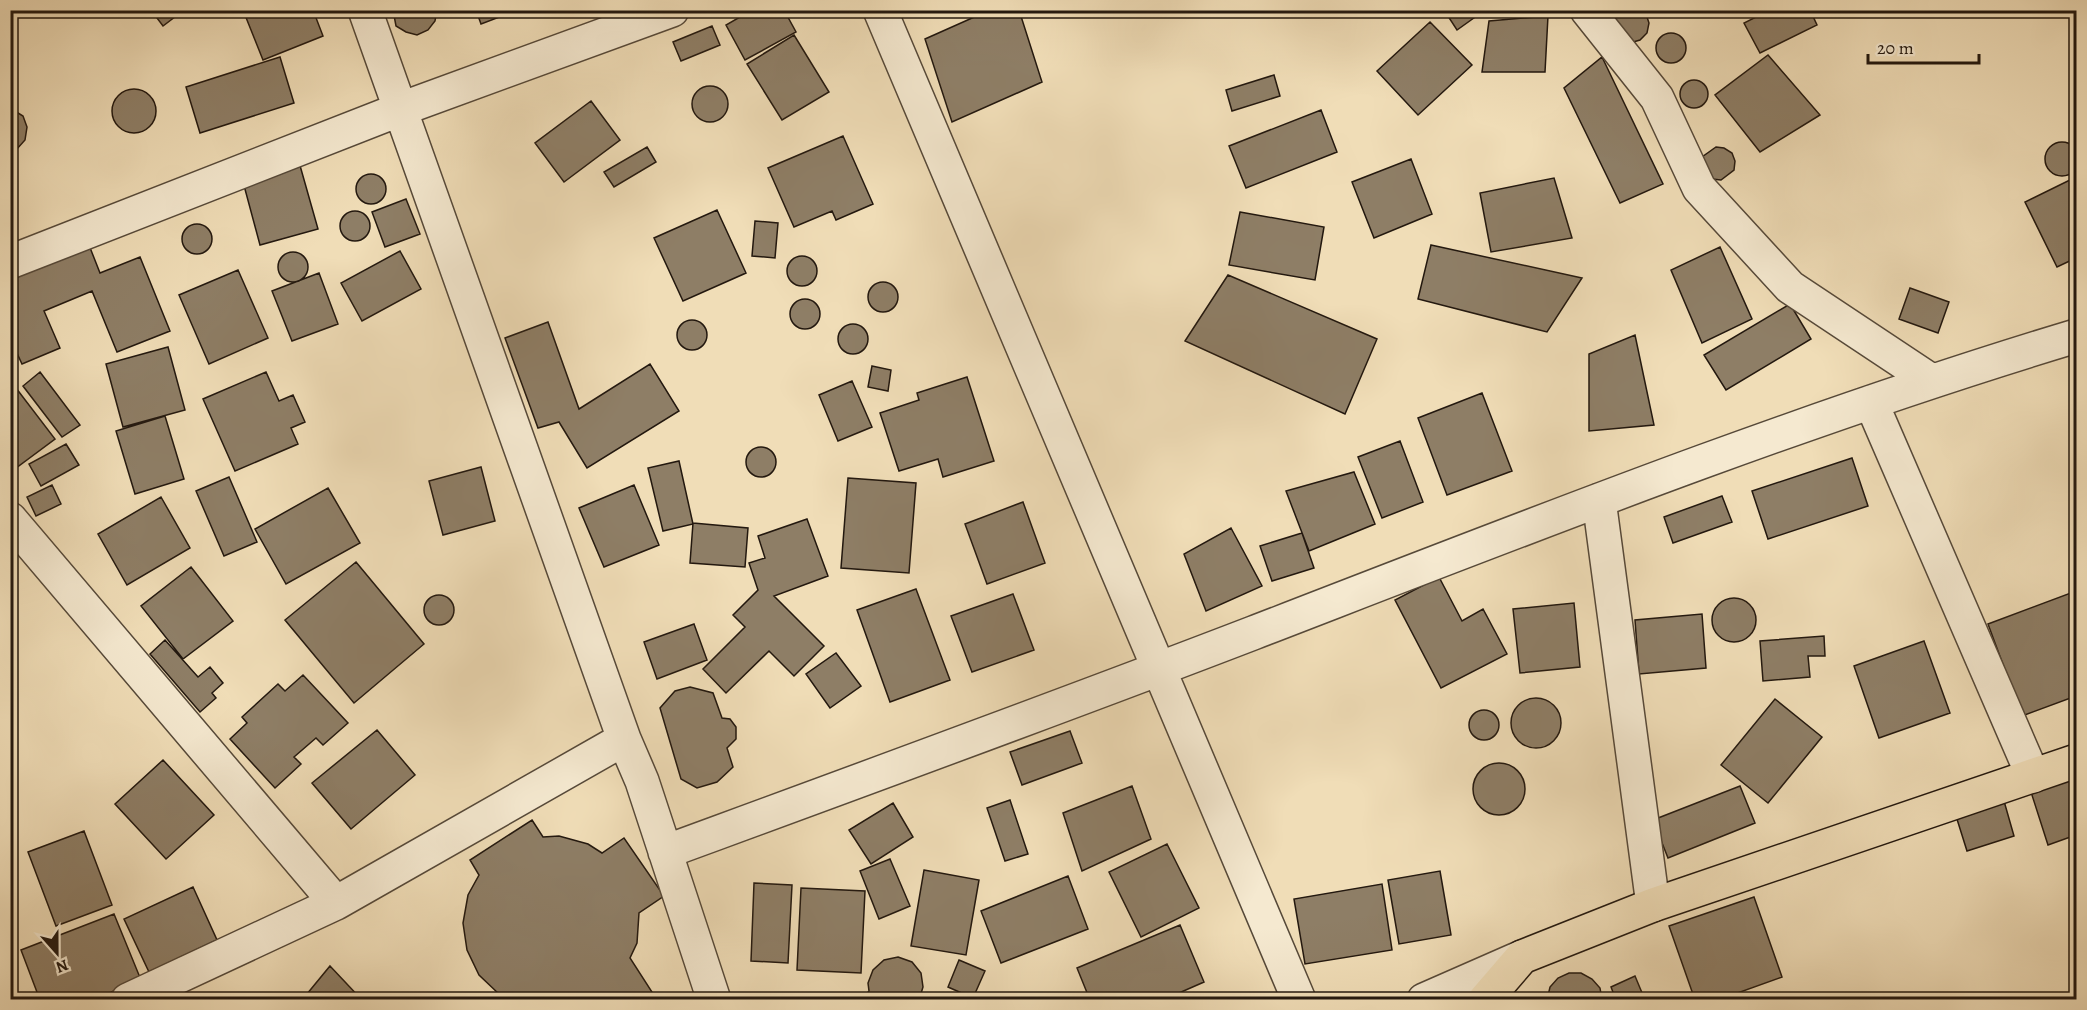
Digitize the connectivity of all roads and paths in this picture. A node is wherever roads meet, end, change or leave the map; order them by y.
1 (365, 10) edge
2 (672, 10) edge
3 (880, 10) edge
4 (1587, 10) edge
5 (402, 109) junction
6 (10, 262) edge
7 (2076, 336) edge
8 (1930, 380) junction
9 (1871, 402) junction
10 (1599, 500) junction
11 (10, 519) edge
12 (1159, 669) junction
13 (624, 739) junction
14 (2076, 761) edge
15 (2033, 776) junction
16 (665, 852) junction
17 (336, 903) junction
18 (1653, 905) junction
19 (1522, 957) junction
20 (128, 999) edge
21 (714, 999) edge
22 (1299, 999) edge
23 (1424, 999) edge
24 (1485, 999) edge

1 - 5 street
2 - 5 street
3 - 12 street
4 - 8 street
5 - 6 street
5 - 13 street
7 - 8 street
8 - 9 street
9 - 10 street
9 - 15 street
10 - 12 street
10 - 18 street
11 - 17 street
12 - 16 street
12 - 22 street
13 - 16 street
13 - 17 street
14 - 15 main road
15 - 18 main road
16 - 21 street
17 - 20 street
18 - 19 main road
19 - 23 street
19 - 24 main road

